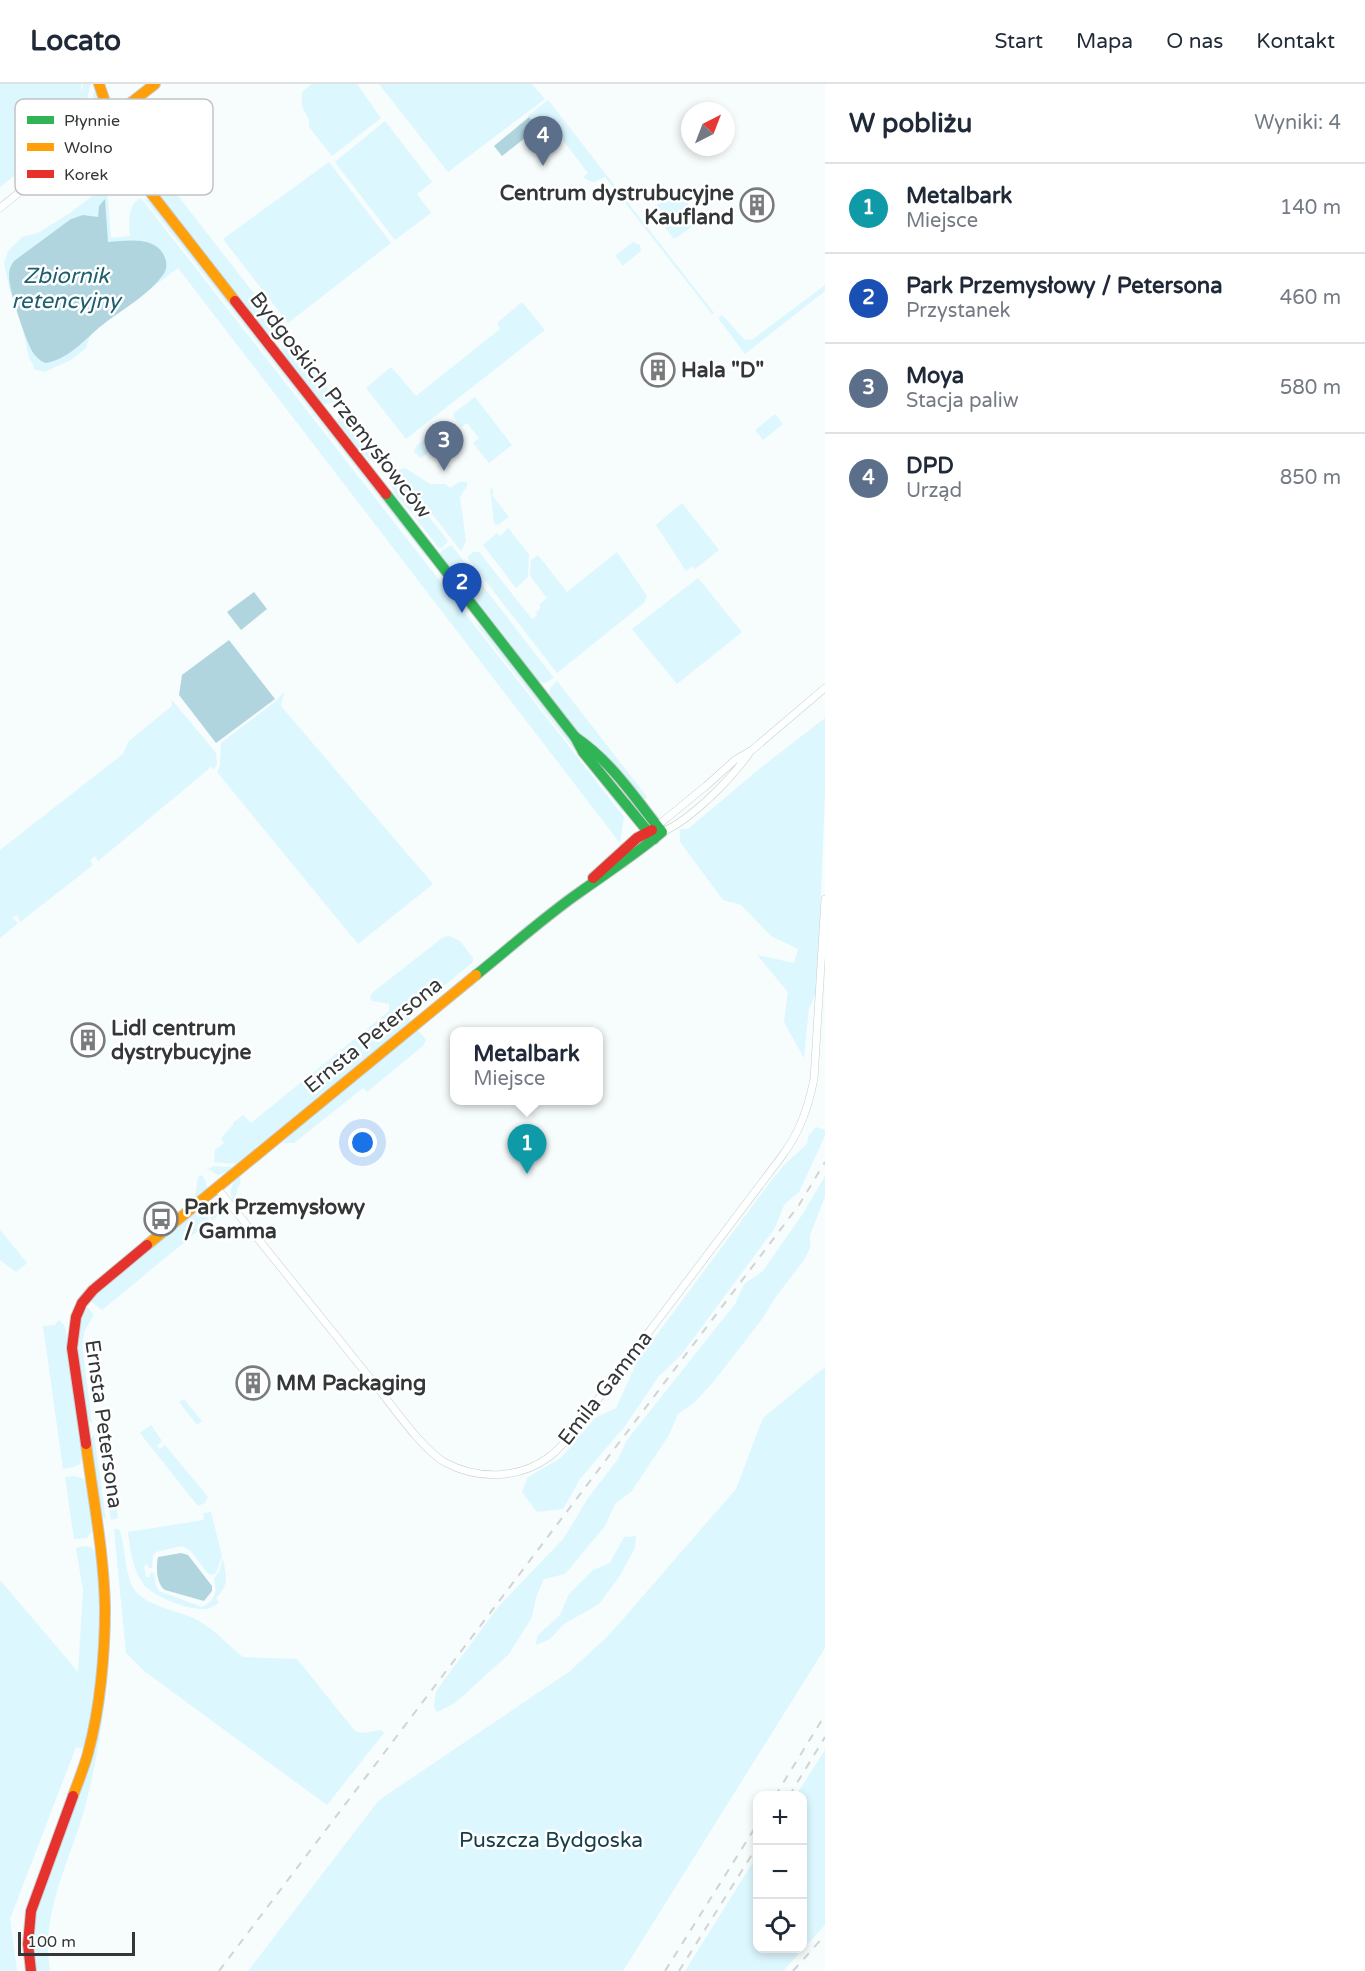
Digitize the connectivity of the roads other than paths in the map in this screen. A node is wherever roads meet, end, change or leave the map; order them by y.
1 (99, 84) edge
2 (155, 84) edge
3 (104, 99) edge
4 (136, 99) edge
5 (16, 195) edge
6 (152, 195) edge
7 (0, 208) edge
8 (825, 688) edge
9 (655, 832) junction
10 (825, 899) edge
11 (217, 1188) junction
12 (31, 1971) edge

1 - 3 street, Bydgoskich Przemysłowców
2 - 4 street
5 - 7 street
6 - 9 street, Bydgoskich Przemysłowców
8 - 9 street, Ernsta Petersona
9 - 11 street, Ernsta Petersona
10 - 11 street, Emila Gamma
11 - 12 street, Ernsta Petersona

